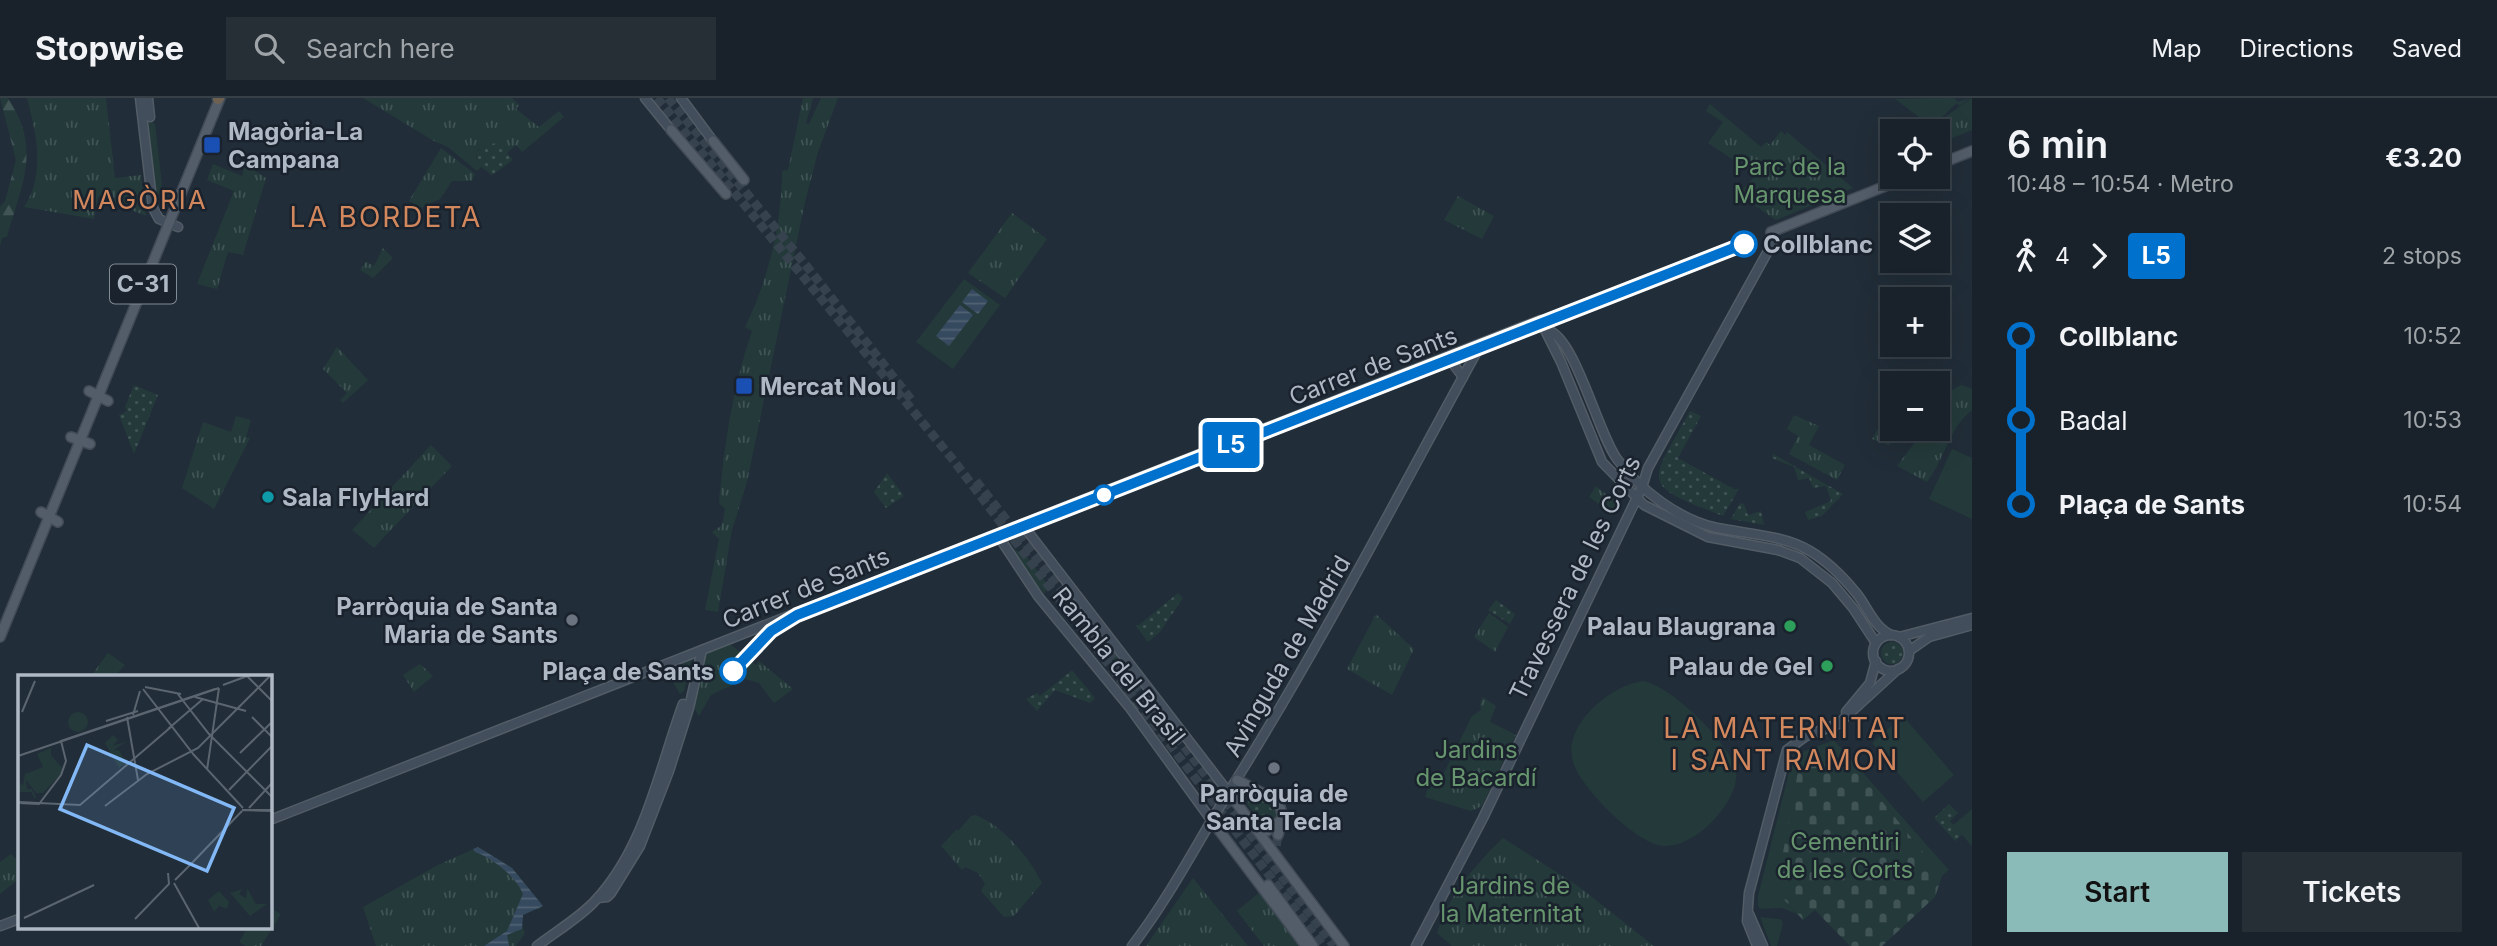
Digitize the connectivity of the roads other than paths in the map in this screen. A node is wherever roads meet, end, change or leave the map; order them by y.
1 (140, 98) edge
2 (148, 98) edge
3 (219, 98) edge
4 (645, 98) edge
5 (681, 98) edge
6 (150, 117) dead end
7 (671, 130) joint
8 (713, 141) joint
9 (1972, 152) edge
10 (1950, 160) edge
11 (744, 180) dead end
12 (1880, 188) edge
13 (726, 194) dead end
14 (163, 221) junction
15 (178, 227) dead end
16 (1771, 232) joint
17 (1547, 330) junction
18 (1481, 344) junction
19 (1448, 357) junction
20 (1463, 377) junction
21 (1585, 389) junction
22 (94, 393) junction
23 (1574, 393) junction
24 (108, 401) dead end
25 (76, 438) junction
26 (90, 444) dead end
27 (1646, 471) junction
28 (1631, 476) junction
29 (1642, 487) junction
30 (1636, 497) junction
31 (45, 514) junction
32 (58, 522) dead end
33 (1022, 524) junction
34 (1721, 529) junction
35 (997, 534) junction
36 (1720, 541) junction
37 (1806, 549) junction
38 (1798, 557) junction
39 (1972, 618) edge
40 (1972, 625) edge
41 (1895, 636) junction
42 (0, 637) edge
43 (1875, 643) junction
44 (702, 650) junction
45 (1909, 651) junction
46 (1876, 662) junction
47 (1898, 669) junction
48 (683, 704) dead end
49 (1820, 731) junction
50 (1237, 780) junction
51 (1254, 789) junction
52 (1229, 793) junction
53 (1240, 808) junction
54 (1283, 816) junction
55 (271, 820) edge
56 (1212, 821) junction
57 (1267, 831) tunnel mouth
58 (1278, 835) tunnel mouth
59 (1268, 885) dead end
60 (602, 898) junction
61 (1749, 914) junction
62 (18, 919) edge
63 (0, 926) edge
64 (537, 946) edge
65 (1132, 946) edge
66 (1306, 946) edge
67 (1312, 946) edge
68 (1344, 946) edge
69 (1416, 946) edge
70 (1757, 946) edge
71 (1763, 946) edge

1 - 14 street
2 - 6 street
3 - 14 main road, C-31
4 - 7 street
5 - 8 street
7 - 13 main road
8 - 11 main road
9 - 10 main road
12 - 16 main road
14 - 15 street
14 - 22 main road, C-31
16 - 27 street, Travessera de les Corts
17 - 18 street, Carrer de Sants
17 - 21 street
17 - 23 street
18 - 19 street, Carrer de Sants
18 - 20 street, Avinguda de Madrid
19 - 20 street
19 - 33 street, Carrer de Sants
20 - 50 street, Avinguda de Madrid
21 - 23 street
21 - 28 street
22 - 24 main road
22 - 25 main road, C-31
23 - 30 street
25 - 26 main road
25 - 31 main road, C-31
27 - 28 street
27 - 29 street, Travessera de les Corts
28 - 29 street
29 - 30 street, Travessera de les Corts
29 - 34 street
30 - 36 street
30 - 69 street, Travessera de les Corts
31 - 32 main road
31 - 42 main road, C-31
33 - 35 street, Carrer de Sants
33 - 52 street, Rambla del Brasil
34 - 36 street
34 - 37 street
35 - 44 street, Carrer de Sants
35 - 56 street, Rambla del Brasil
36 - 38 street
37 - 38 street
37 - 41 street
38 - 43 street
39 - 41 street
40 - 45 street
41 - 43 street
41 - 45 street
43 - 46 street
44 - 55 street, Carrer de Sants
44 - 60 street
45 - 47 street
46 - 47 street
46 - 49 street
47 - 49 street
48 - 60 street
49 - 61 street
50 - 51 main road
50 - 52 street, Avinguda de Madrid
51 - 53 main road
51 - 54 main road
52 - 53 main road
52 - 56 street, Avinguda de Madrid
53 - 68 main road
54 - 57 main road
54 - 58 main road
56 - 65 street, Avinguda de Madrid
56 - 66 main road
59 - 67 main road
60 - 64 street
61 - 70 street
61 - 71 street
62 - 63 street

